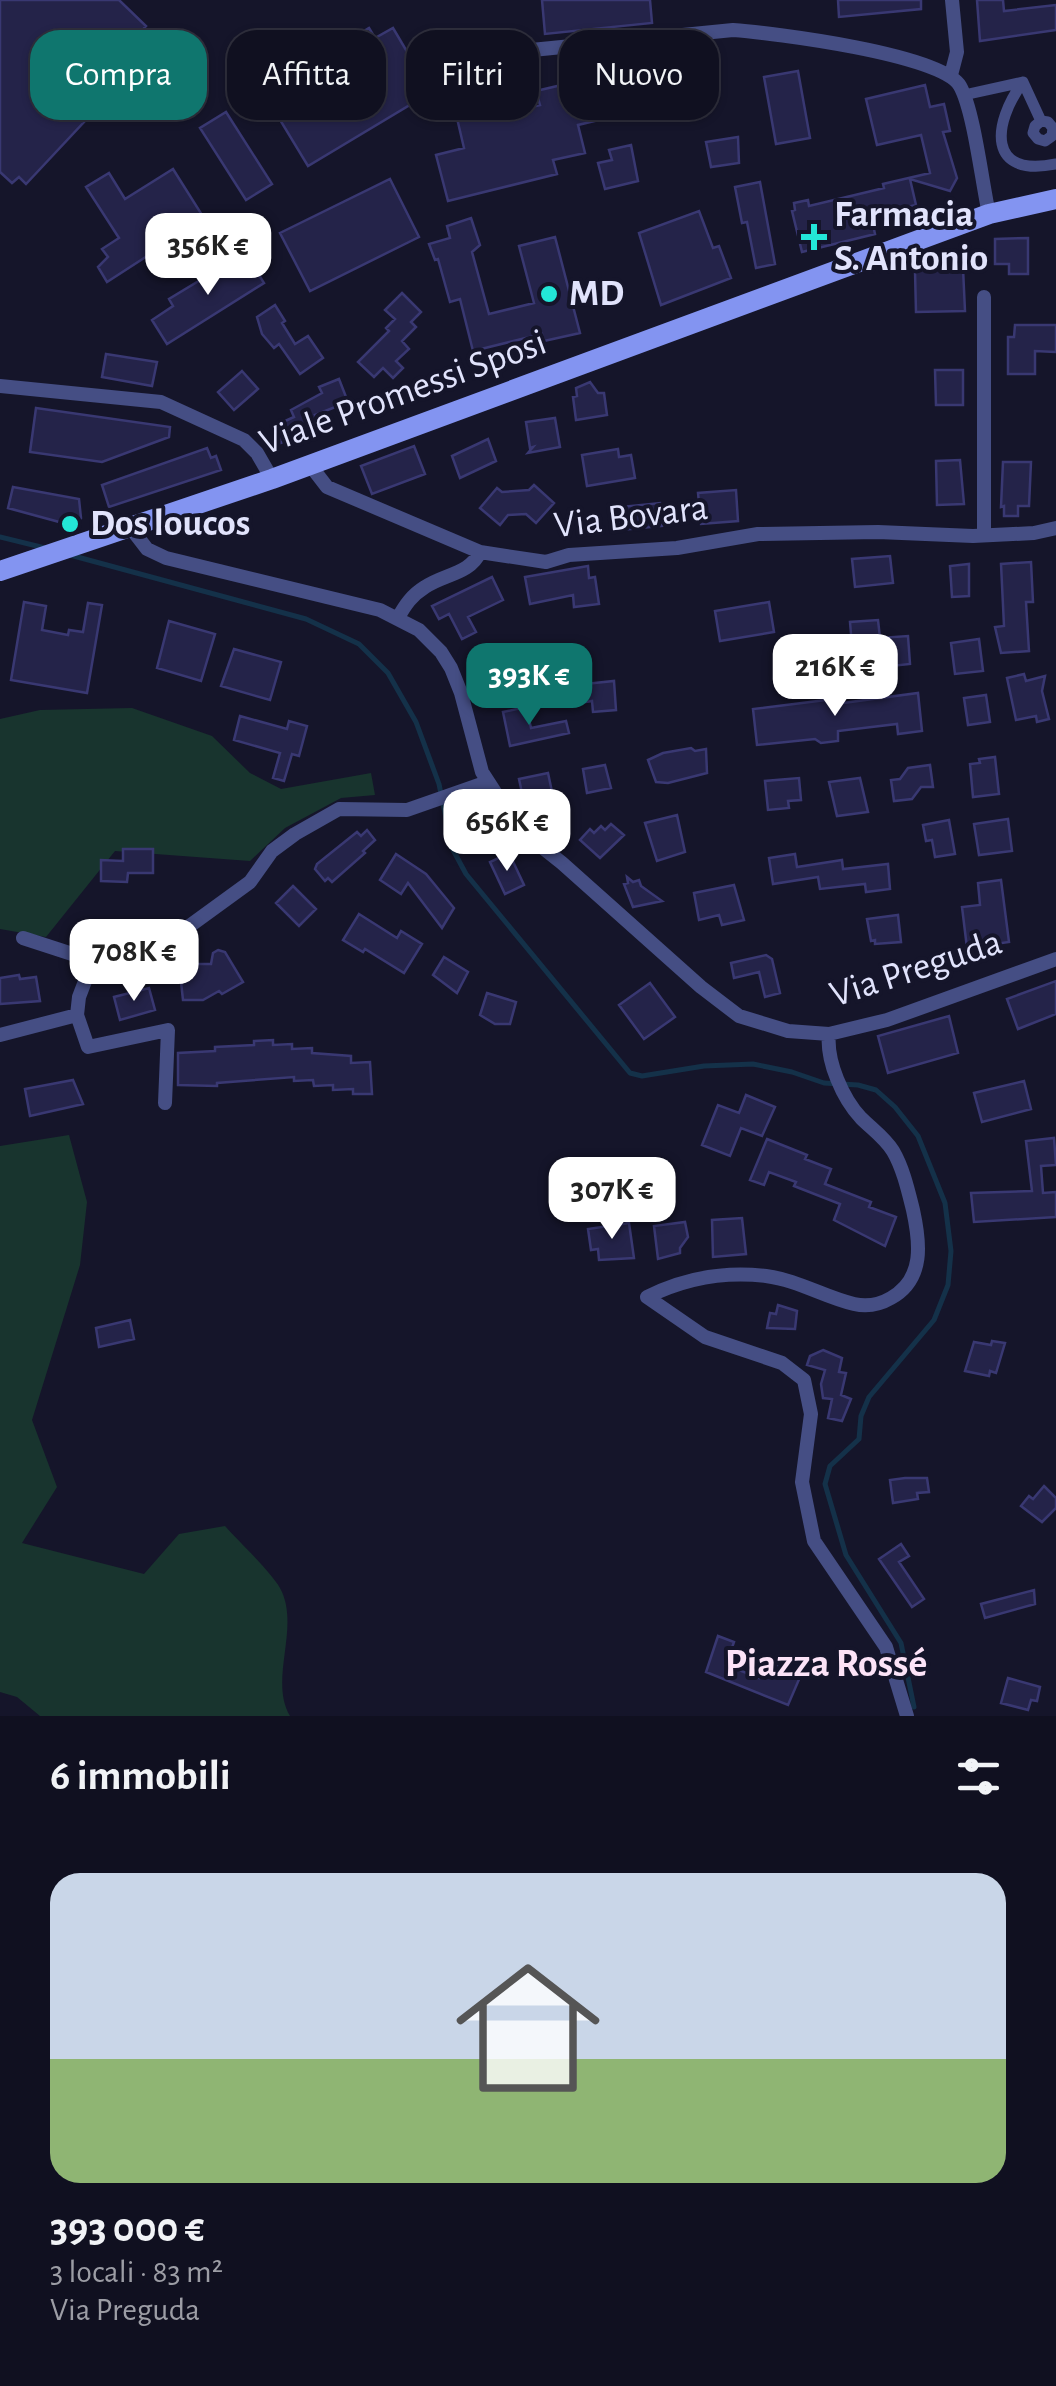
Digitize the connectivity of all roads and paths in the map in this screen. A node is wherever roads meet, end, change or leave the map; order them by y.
1 (952, 0) edge
2 (539, 49) edge
3 (951, 75) junction
4 (1023, 82) junction
5 (964, 94) junction
6 (1051, 129) edge
7 (1056, 164) edge
8 (1056, 199) edge
9 (989, 214) junction
10 (984, 297) dead end
11 (0, 386) edge
12 (310, 465) junction
13 (272, 480) junction
14 (130, 527) junction
15 (1056, 528) edge
16 (984, 535) junction
17 (480, 552) junction
18 (0, 571) edge
19 (398, 618) junction
20 (488, 782) junction
21 (22, 938) dead end
22 (1056, 958) edge
23 (103, 964) junction
24 (77, 1015) junction
25 (829, 1034) junction
26 (0, 1035) edge
27 (166, 1103) dead end
28 (906, 1716) edge

1 - 3 street
2 - 3 street
3 - 5 street
4 - 5 street
4 - 6 street
4 - 7 street
5 - 9 street
8 - 9 main road, Viale Promessi Sposi
9 - 12 main road, Viale Promessi Sposi
10 - 16 street
11 - 13 street
12 - 13 main road, Viale Promessi Sposi
12 - 17 street, Via Bovara
13 - 14 main road, Viale Promessi Sposi
14 - 18 main road, Viale Promessi Sposi
14 - 19 street, Via Preguda
15 - 16 street, Via Bovara
16 - 17 street, Via Bovara
17 - 19 street
19 - 20 street, Via Preguda
20 - 23 street
20 - 25 street, Via Preguda
21 - 23 street
22 - 25 street, Via Preguda
23 - 24 street
24 - 26 street
24 - 27 street
25 - 28 street

